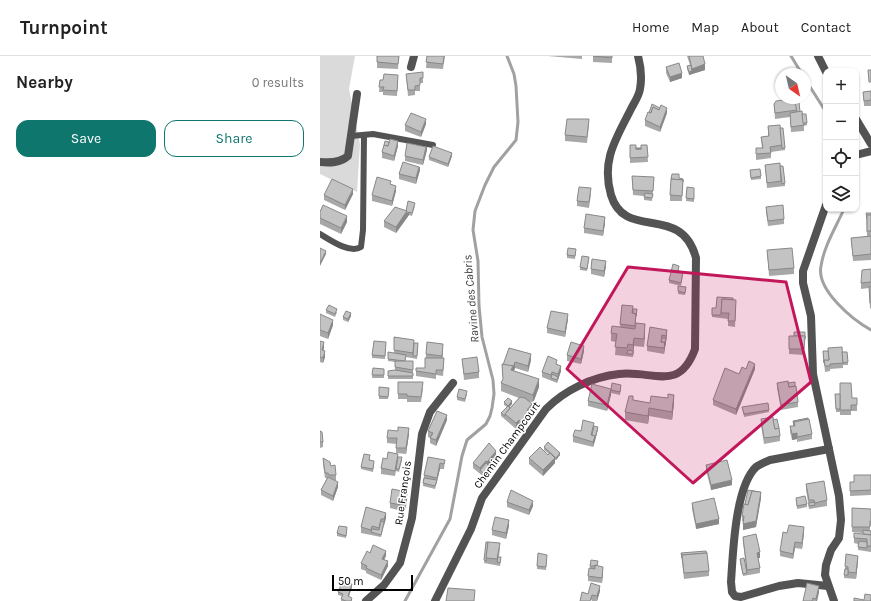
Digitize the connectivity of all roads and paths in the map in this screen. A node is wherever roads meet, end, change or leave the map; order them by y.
1 (414, 56) edge
2 (638, 56) edge
3 (818, 56) edge
4 (411, 67) dead end
5 (824, 68) edge
6 (357, 94) dead end
7 (859, 124) edge
8 (364, 135) junction
9 (351, 136) junction
10 (871, 144) edge
11 (432, 145) edge
12 (871, 151) edge
13 (859, 154) edge
14 (320, 162) edge
15 (824, 212) edge
16 (320, 234) edge
17 (453, 384) dead end
18 (828, 449) junction
19 (828, 586) junction
20 (366, 601) edge
21 (435, 601) edge
22 (834, 601) edge

1 - 4 street
2 - 21 street, Chemin Champcourt
3 - 5 street
6 - 9 street
7 - 10 street
8 - 9 lane
8 - 11 lane
8 - 16 lane
9 - 14 street
12 - 13 street
15 - 18 street
17 - 20 street, Rue François
18 - 19 street
18 - 19 street
19 - 22 street

